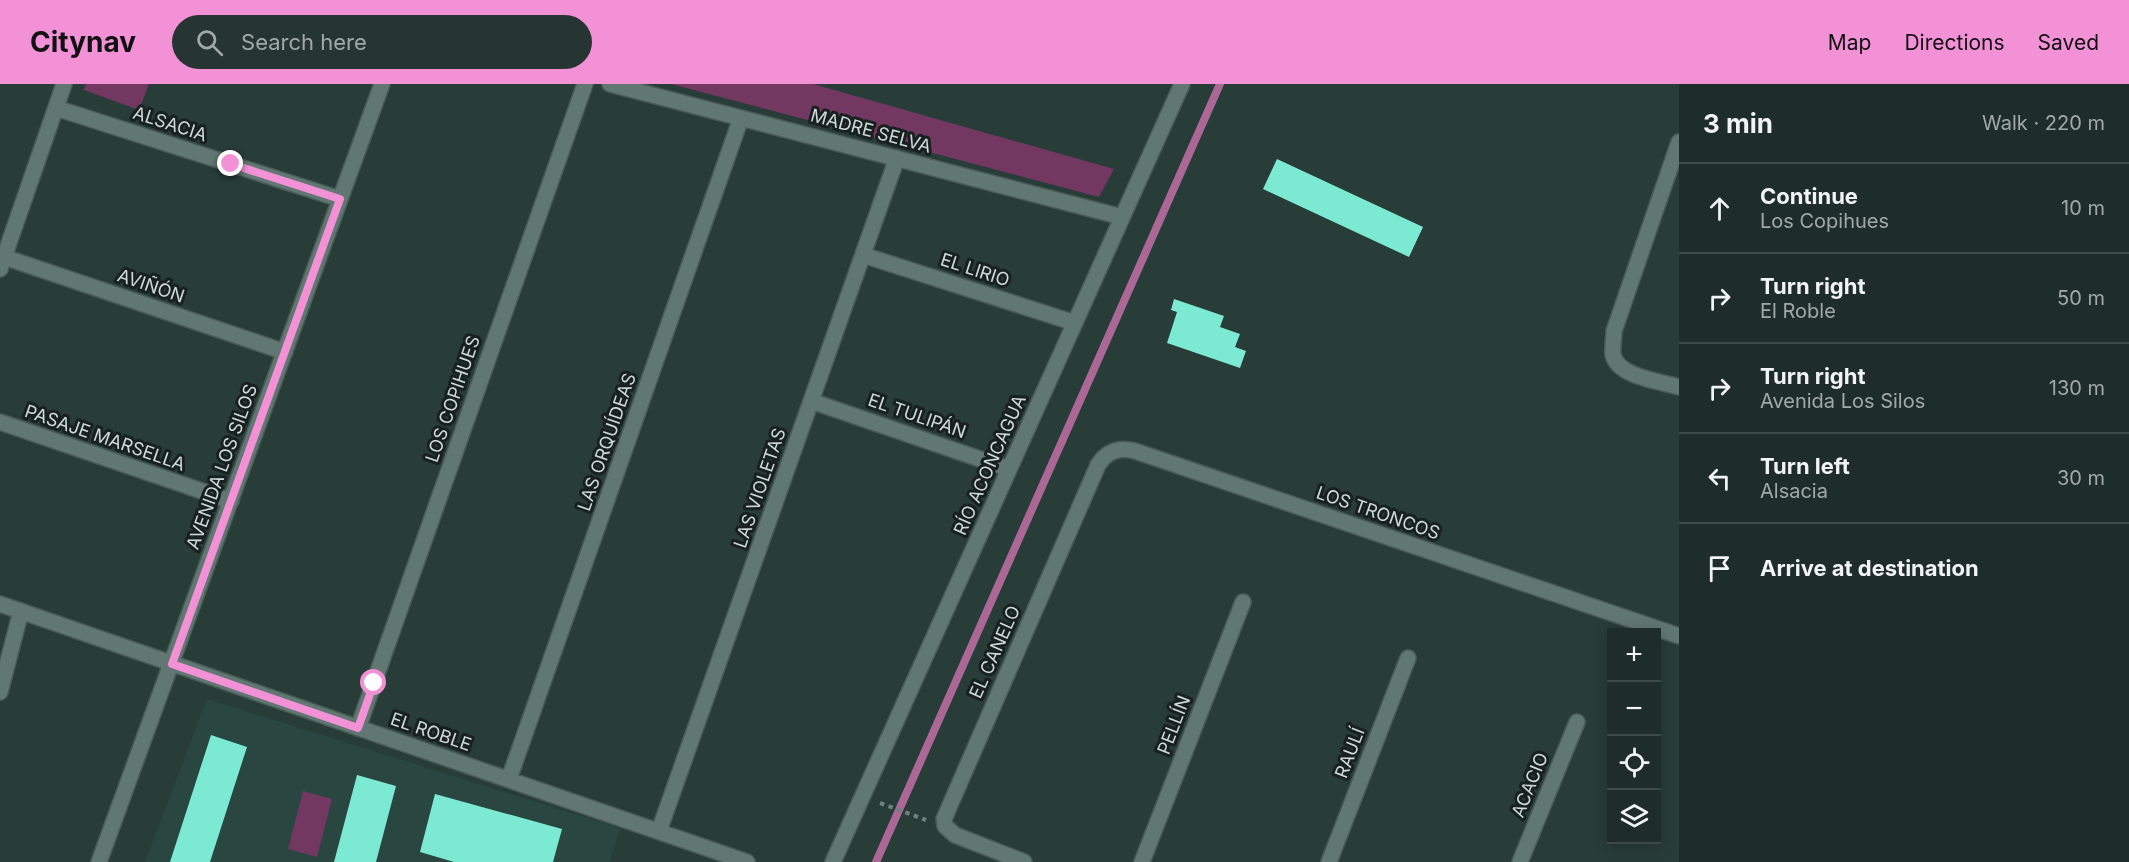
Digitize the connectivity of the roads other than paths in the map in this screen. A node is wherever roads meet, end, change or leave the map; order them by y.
1 (64, 84) edge
2 (382, 84) edge
3 (585, 84) edge
4 (610, 84) edge
5 (1182, 84) edge
6 (56, 108) junction
7 (741, 118) junction
8 (1679, 141) edge
9 (897, 158) junction
10 (340, 199) junction
11 (1122, 217) junction
12 (863, 255) junction
13 (2, 263) edge
14 (1075, 323) junction
15 (285, 352) junction
16 (1679, 387) edge
17 (811, 401) junction
18 (0, 422) edge
19 (1010, 469) junction
20 (1086, 493) joint
21 (231, 501) junction
22 (1243, 602) dead end
23 (0, 604) edge
24 (21, 611) junction
25 (1679, 636) edge
26 (1407, 658) dead end
27 (172, 664) junction
28 (0, 692) edge
29 (1577, 722) dead end
30 (358, 728) junction
31 (509, 779) junction
32 (659, 831) junction
33 (99, 862) edge
34 (747, 862) edge
35 (833, 862) edge
36 (1024, 862) edge
37 (1142, 862) edge
38 (1329, 862) edge
39 (1520, 862) edge

1 - 6 street
2 - 10 street, AVENIDA LOS SILOS
3 - 30 street, LOS COPIHUES
4 - 7 street, MADRE SELVA
5 - 11 street, RÍO ACONCAGUA
6 - 10 street, ALSACIA
6 - 13 street
7 - 9 street, MADRE SELVA
7 - 31 street, LAS ORQUÍDEAS
8 - 16 street
9 - 11 street, MADRE SELVA
9 - 12 street, LAS VIOLETAS
10 - 15 street, AVENIDA LOS SILOS
11 - 14 street, RÍO ACONCAGUA
12 - 14 street, EL LIRIO
12 - 17 street, LAS VIOLETAS
13 - 15 street, AVIÑÓN
14 - 19 street, RÍO ACONCAGUA
15 - 21 street, AVENIDA LOS SILOS
17 - 19 street, EL TULIPÁN
17 - 32 street, LAS VIOLETAS
18 - 21 street, PASAJE MARSELLA
19 - 35 street, RÍO ACONCAGUA
20 - 25 street, LOS TRONCOS
20 - 36 street, EL CANELO
21 - 27 street, AVENIDA LOS SILOS
22 - 37 street, PELLÍN
23 - 24 street, EL ROBLE
24 - 27 street, EL ROBLE
24 - 28 street
26 - 38 street, RAULÍ
27 - 30 street, EL ROBLE
27 - 33 street, AVENIDA LOS SILOS
29 - 39 street, ACACIO
30 - 31 street, EL ROBLE
31 - 32 street, EL ROBLE
32 - 34 street, EL ROBLE

